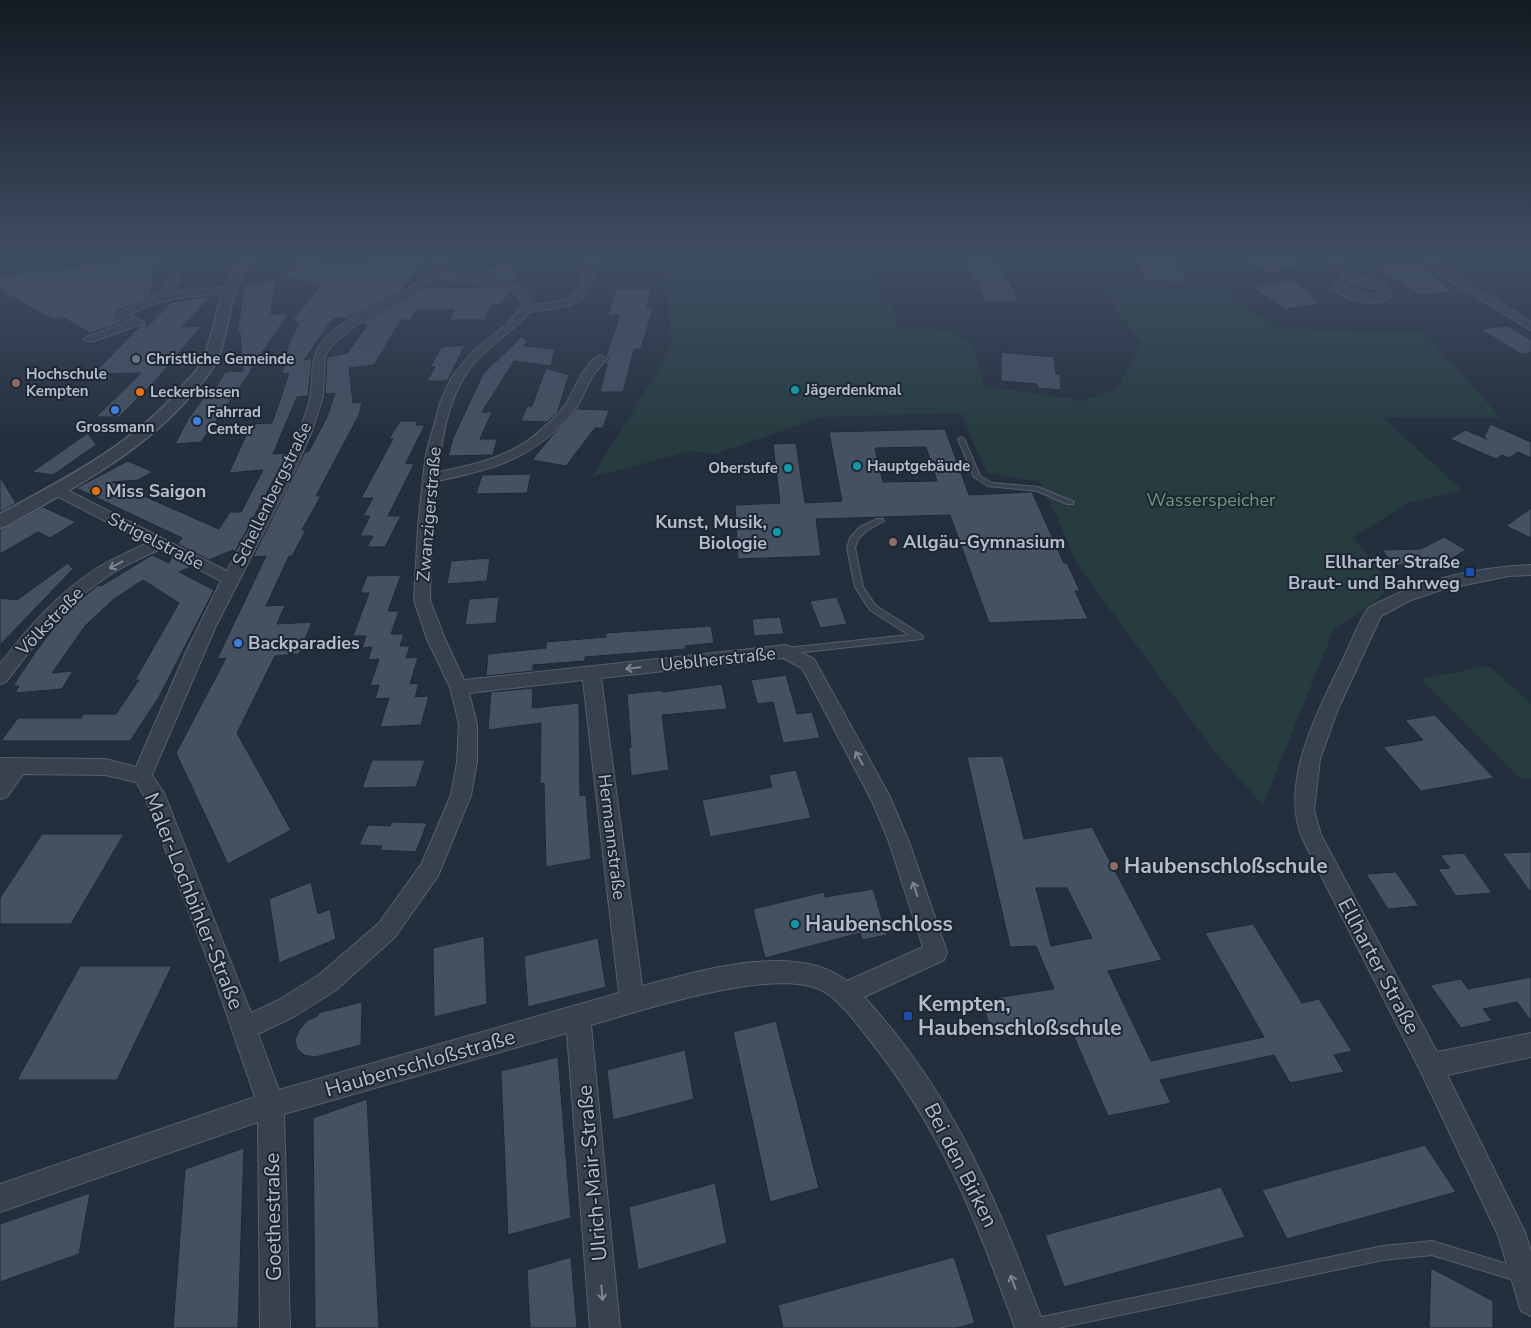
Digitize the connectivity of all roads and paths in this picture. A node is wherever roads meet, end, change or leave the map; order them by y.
1 (127, 317) edge
2 (223, 317) edge
3 (364, 317) edge
4 (519, 317) edge
5 (1515, 317) edge
6 (1531, 327) edge
7 (90, 339) dead end
8 (601, 359) dead end
9 (961, 439) dead end
10 (430, 478) junction
11 (56, 490) junction
12 (1070, 502) dead end
13 (880, 521) dead end
14 (0, 522) edge
15 (160, 543) junction
16 (1531, 570) edge
17 (230, 579) junction
18 (786, 651) junction
19 (591, 672) junction
20 (0, 677) edge
21 (459, 687) junction
22 (9, 766) edge
23 (142, 776) junction
24 (0, 791) edge
25 (845, 994) junction
26 (632, 1001) junction
27 (578, 1017) junction
28 (245, 1028) junction
29 (1531, 1045) edge
30 (1431, 1066) junction
31 (271, 1105) junction
32 (0, 1198) edge
33 (1527, 1289) edge
34 (1030, 1327) edge
35 (275, 1328) edge
36 (605, 1328) edge

1 - 7 street
2 - 11 street
3 - 17 street, Schellenbergstraße
4 - 10 street, Zwanzigerstraße
5 - 6 street
8 - 10 street
9 - 12 lane
10 - 21 street, Zwanzigerstraße
11 - 14 street
11 - 15 street, Strigelstraße
13 - 18 lane
15 - 17 street, Strigelstraße
15 -> 20 street, Völkstraße
16 - 30 street, Ellharter Straße
17 - 23 street, Schellenbergstraße
18 -> 19 street, Ueblherstraße
25 -> 18 street, Ueblherstraße
19 - 21 street, Ueblherstraße
19 - 26 street, Hermannstraße
21 - 28 street, Zwanzigerstraße
22 - 23 street, Maler-Lochbihler-Straße
22 - 24 street
23 - 28 street, Maler-Lochbihler-Straße
25 - 26 street, Haubenschloßstraße
34 -> 25 street, Bei den Birken
26 - 27 street, Haubenschloßstraße
27 - 31 street, Haubenschloßstraße
27 -> 36 street, Ulrich-Mair-Straße
28 - 31 street, Maler-Lochbihler-Straße
29 - 30 street
30 - 33 street, Ellharter Straße
31 - 32 street, Haubenschloßstraße
31 - 35 street, Goethestraße
33 - 34 lane

